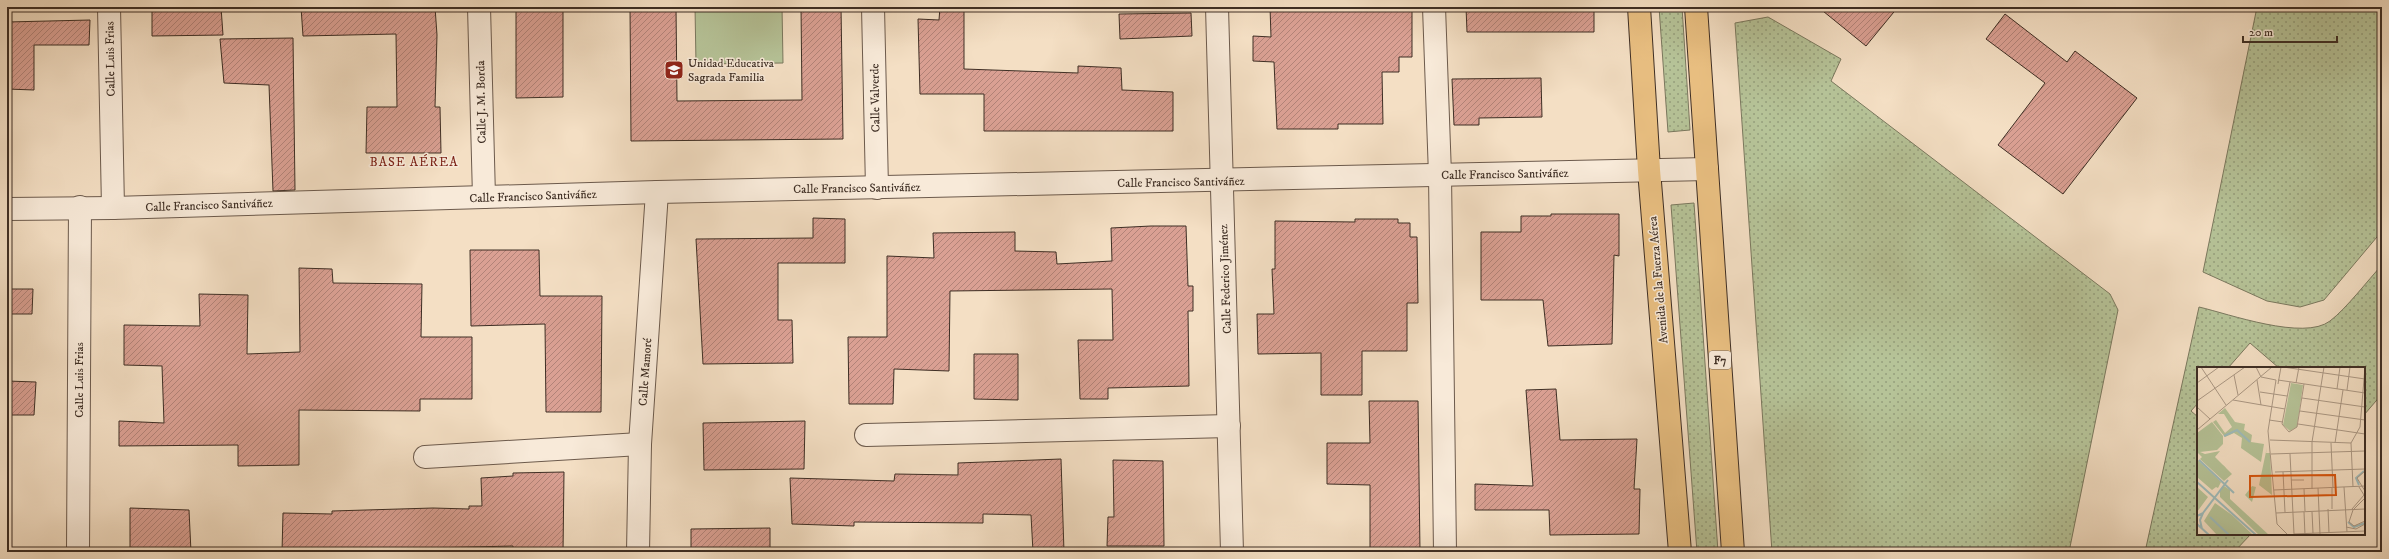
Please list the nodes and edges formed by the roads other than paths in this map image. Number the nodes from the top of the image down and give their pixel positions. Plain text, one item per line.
1 (109, 7) edge
2 (479, 7) edge
3 (873, 7) edge
4 (1217, 7) edge
5 (1434, 7) edge
6 (1639, 7) edge
7 (1696, 7) edge
8 (1707, 168) junction
9 (1649, 170) junction
10 (1440, 175) junction
11 (1222, 181) junction
12 (877, 188) junction
13 (657, 192) junction
14 (484, 197) junction
15 (80, 207) junction
16 (113, 208) junction
17 (7, 209) edge
18 (1229, 426) junction
19 (866, 435) dead end
20 (640, 444) junction
21 (426, 457) dead end
22 (78, 552) edge
23 (638, 552) edge
24 (1232, 552) edge
25 (1445, 552) edge
26 (1680, 552) edge
27 (1733, 552) edge

1 - 16 street, Calle Luis Frias
2 - 14 street, Calle J. M. Borda
3 - 12 street, Calle Valverde
4 - 11 street, Calle Federico Jiménez
5 - 10 street
6 - 9 highway, Avenida de la Fuerza Aérea
7 - 8 highway, F7
8 - 9 street, Calle Francisco Santiváñez
8 - 27 highway, F7
9 - 10 street, Calle Francisco Santiváñez
9 - 26 highway, Avenida de la Fuerza Aérea
10 - 11 street, Calle Francisco Santiváñez
10 - 25 street
11 - 12 street, Calle Francisco Santiváñez
11 - 18 street, Calle Federico Jiménez
12 - 13 street, Calle Francisco Santiváñez
13 - 14 street, Calle Francisco Santiváñez
13 - 20 street, Calle Mamoré
14 - 16 street, Calle Francisco Santiváñez
15 - 16 street, Calle Francisco Santiváñez
15 - 17 street, Calle Francisco Santiváñez
15 - 22 street, Calle Luis Frias
18 - 19 street
18 - 24 street, Calle Federico Jiménez
20 - 21 street
20 - 23 street, Calle Mamoré

